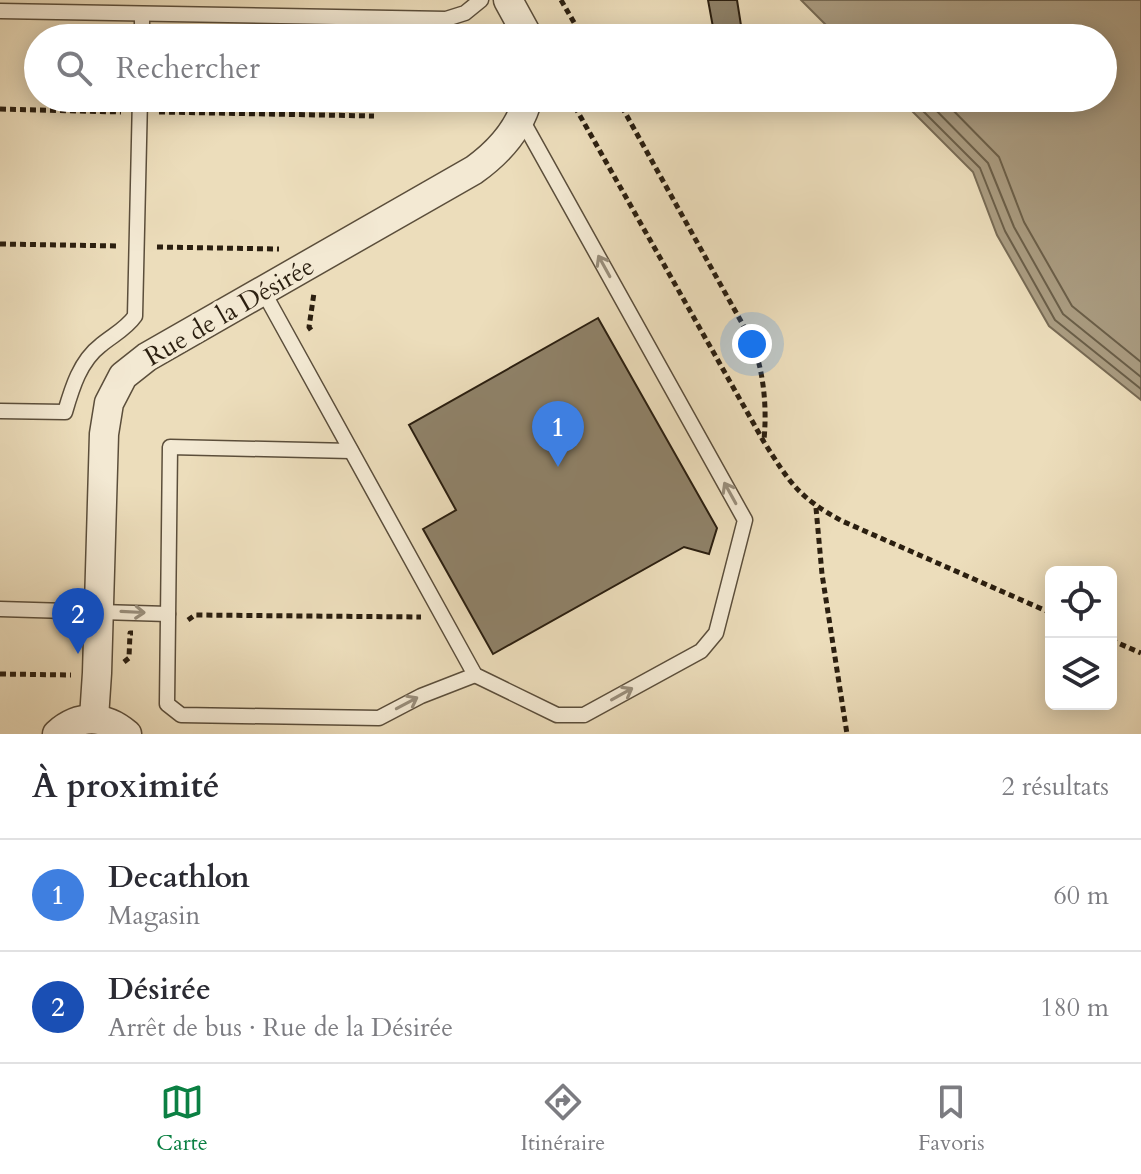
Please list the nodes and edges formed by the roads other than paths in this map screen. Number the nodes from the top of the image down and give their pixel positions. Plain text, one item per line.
1 (481, 0) edge
2 (508, 0) edge
3 (0, 11) edge
4 (142, 14) junction
5 (142, 24) edge
6 (521, 24) edge
7 (140, 112) edge
8 (522, 112) edge
9 (526, 112) edge
10 (263, 291) junction
11 (0, 411) edge
12 (351, 451) junction
13 (0, 609) edge
14 (99, 611) junction
15 (168, 614) junction
16 (475, 675) junction
17 (94, 718) junction
18 (57, 734) edge
19 (127, 734) edge

1 - 4 lane
2 - 6 street
3 - 4 lane
4 - 5 lane
7 - 11 lane
8 - 10 street, Rue de la Désirée
16 -> 9 lane
10 - 12 lane
10 - 14 street, Rue de la Désirée
12 - 15 lane
12 - 16 lane
13 - 14 lane
14 -> 15 lane
14 - 17 street, Rue de la Désirée
15 -> 16 lane
17 - 18 street
17 - 19 street

